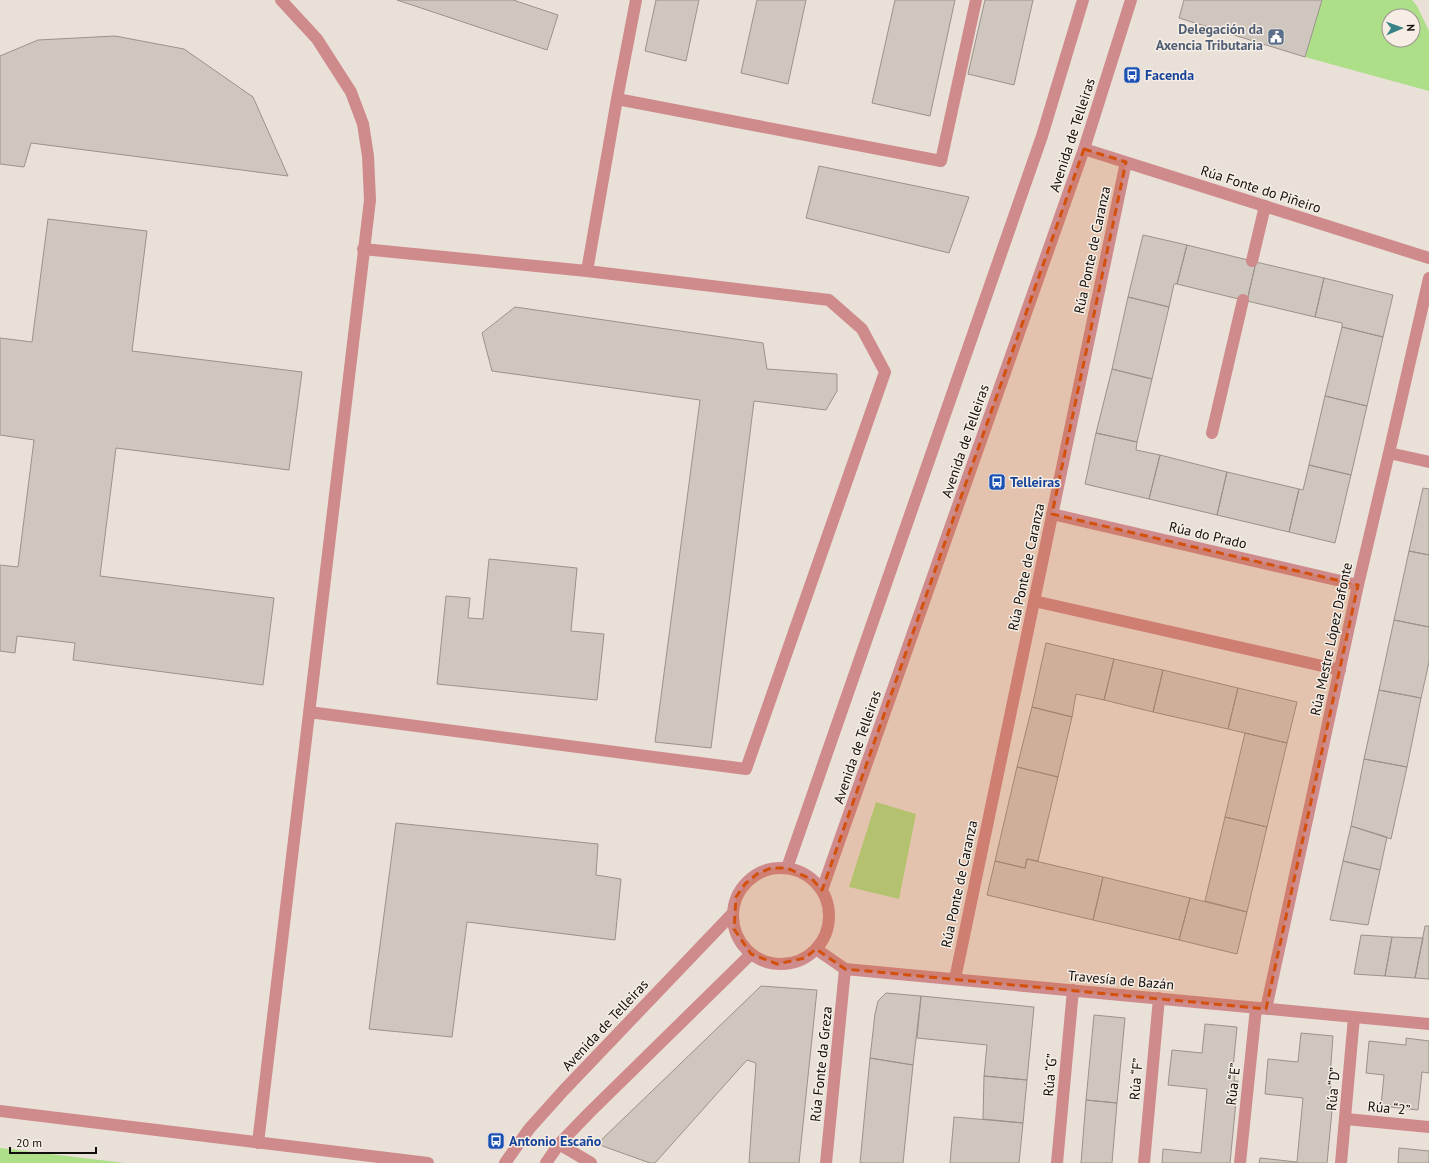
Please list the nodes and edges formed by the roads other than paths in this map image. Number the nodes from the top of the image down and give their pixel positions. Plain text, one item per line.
1 (281, 0) edge
2 (636, 0) edge
3 (976, 0) edge
4 (1082, 0) edge
5 (1131, 0) edge
6 (617, 99) junction
7 (1084, 149) junction
8 (1126, 162) junction
9 (1265, 206) junction
10 (363, 249) junction
11 (1429, 258) edge
12 (1252, 261) dead end
13 (586, 271) junction
14 (1429, 278) edge
15 (1243, 300) dead end
16 (1212, 433) dead end
17 (1389, 453) junction
18 (1429, 462) edge
19 (1052, 514) junction
20 (1358, 584) junction
21 (1034, 601) junction
22 (1340, 670) junction
23 (309, 712) junction
24 (787, 868) junction
25 (822, 890) junction
26 (733, 913) junction
27 (816, 949) junction
28 (751, 954) junction
29 (845, 968) junction
30 (955, 979) junction
31 (1073, 990) junction
32 (1159, 998) junction
33 (1261, 1008) junction
34 (1354, 1017) junction
35 (1429, 1024) edge
36 (0, 1111) edge
37 (1346, 1119) junction
38 (1429, 1127) edge
39 (258, 1143) junction
40 (559, 1144) junction
41 (337, 1158) edge
42 (428, 1163) edge
43 (505, 1163) edge
44 (546, 1163) edge
45 (591, 1163) edge
46 (826, 1163) edge
47 (1057, 1163) edge
48 (1144, 1163) edge
49 (1240, 1163) edge
50 (1341, 1163) edge

1 - 10 street
2 - 6 street
3 - 6 street
4 - 24 street, Avenida de Telleiras
5 - 7 street, Avenida de Telleiras
6 - 13 street
7 - 8 street, Rúa Fonte do Piñeiro
7 - 25 street, Avenida de Telleiras
8 - 9 street, Rúa Fonte do Piñeiro
8 - 19 street, Rúa Ponte de Caranza
9 - 11 street, Rúa Fonte do Piñeiro
9 - 12 street
10 - 13 street
10 - 23 street
13 - 23 street
14 - 17 street, Rúa Mestre López Dafonte
15 - 16 street
17 - 18 street
17 - 20 street, Rúa Mestre López Dafonte
19 - 20 street, Rúa do Prado
19 - 21 street, Rúa Ponte de Caranza
20 - 22 street, Rúa Mestre López Dafonte
21 - 22 street
21 - 30 street, Rúa Ponte de Caranza
22 - 33 street, Rúa Mestre López Dafonte
23 - 39 street
24 - 25 street
24 - 26 street
25 - 27 street
26 - 28 street
26 - 43 street, Avenida de Telleiras
27 - 28 street
27 - 29 street, Travesía de Bazán
28 - 40 street
29 - 30 street, Travesía de Bazán
29 - 46 street, Rúa Fonte da Greza
30 - 31 street, Travesía de Bazán
31 - 32 street, Travesía de Bazán
31 - 47 street, Rúa “G”
32 - 33 street, Travesía de Bazán
32 - 48 street, Rúa “F”
33 - 34 street, Travesía de Bazán
33 - 49 street, Rúa “E”
34 - 35 street, Travesía de Bazán
34 - 37 street, Rúa “D”
36 - 39 street
37 - 38 street, Rúa “2”
37 - 50 street, Rúa “D”
39 - 41 street
40 - 44 street
40 - 45 street
41 - 42 street

